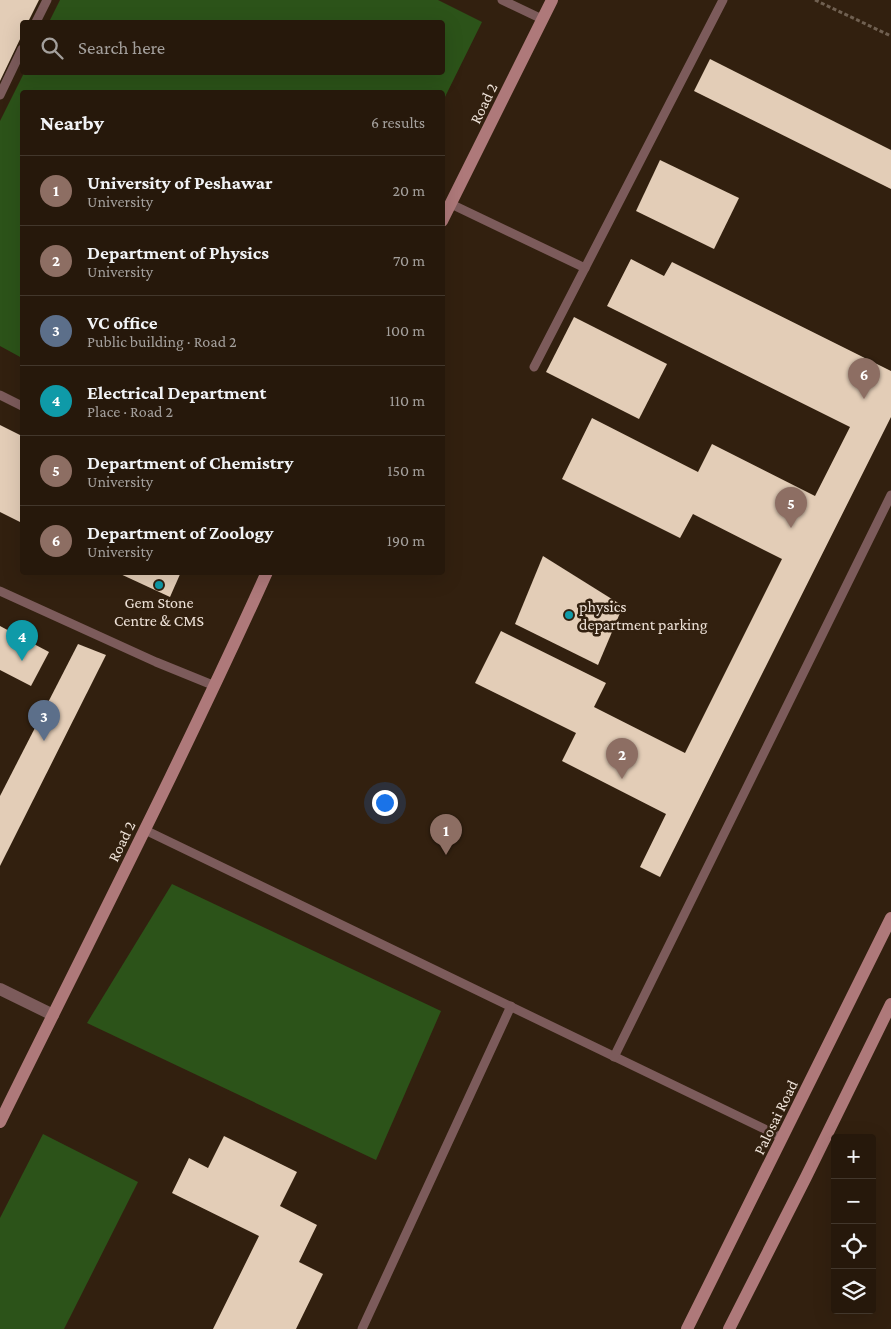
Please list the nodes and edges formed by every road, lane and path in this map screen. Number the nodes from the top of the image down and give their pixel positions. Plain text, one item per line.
1 (47, 0) edge
2 (502, 0) edge
3 (552, 0) edge
4 (722, 0) edge
5 (815, 0) edge
6 (542, 19) junction
7 (37, 20) edge
8 (891, 36) edge
9 (20, 53) edge
10 (0, 94) edge
11 (451, 204) junction
12 (445, 215) edge
13 (585, 268) junction
14 (534, 367) dead end
15 (0, 395) edge
16 (20, 405) edge
17 (891, 495) edge
18 (267, 575) edge
19 (0, 591) edge
20 (215, 686) junction
21 (145, 830) junction
22 (891, 918) edge
23 (0, 989) edge
24 (891, 1004) edge
25 (511, 1006) junction
26 (53, 1015) junction
27 (614, 1057) junction
28 (0, 1122) edge
29 (783, 1138) junction
30 (362, 1329) edge
31 (686, 1329) edge
32 (728, 1329) edge

1 - 7 lane
2 - 6 lane
3 - 6 street, Road 2
4 - 13 lane
5 - 8 path
6 - 11 street, Road 2
9 - 10 lane
11 - 12 street, Road 2
11 - 13 lane
13 - 14 lane
15 - 16 lane
17 - 27 lane
18 - 20 street, Road 2
19 - 20 lane
20 - 21 street, Road 2
21 - 25 lane
21 - 26 street, Road 2
22 - 29 street, Palosai Road
23 - 26 street
24 - 32 street
25 - 27 lane
25 - 30 lane
26 - 28 street, Road 2
27 - 29 lane
29 - 31 street, Palosai Road

